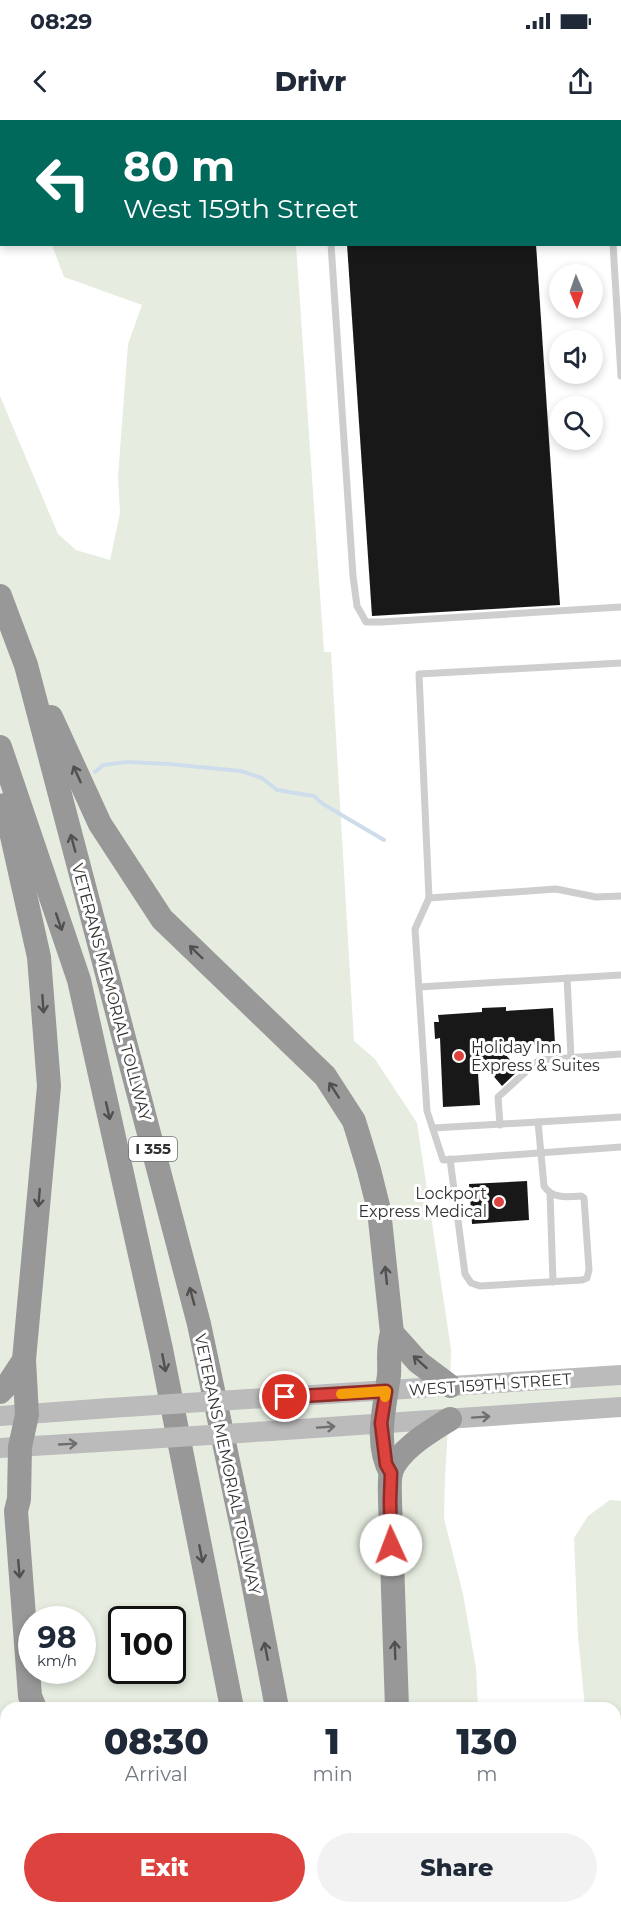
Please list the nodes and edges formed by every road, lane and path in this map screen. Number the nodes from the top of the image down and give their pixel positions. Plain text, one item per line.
1 (331, 246) edge
2 (613, 246) edge
3 (621, 376) edge
4 (0, 596) edge
5 (621, 607) edge
6 (16, 638) junction
7 (621, 663) edge
8 (0, 747) edge
9 (0, 782) edge
10 (621, 896) edge
11 (429, 898) junction
12 (621, 975) edge
13 (567, 978) junction
14 (419, 987) junction
15 (621, 1054) edge
16 (571, 1057) junction
17 (621, 1117) edge
18 (538, 1122) junction
19 (500, 1125) junction
20 (433, 1128) junction
21 (621, 1147) edge
22 (540, 1153) junction
23 (450, 1160) junction
24 (550, 1193) junction
25 (553, 1282) junction
26 (392, 1333) junction
27 (24, 1360) junction
28 (621, 1375) edge
29 (450, 1386) junction
30 (386, 1391) junction
31 (0, 1392) edge
32 (621, 1407) edge
33 (27, 1415) junction
34 (0, 1416) edge
35 (450, 1419) junction
36 (381, 1423) junction
37 (10, 1447) edge
38 (391, 1473) junction
39 (8, 1502) edge
40 (32, 1702) edge
41 (231, 1702) edge
42 (276, 1702) edge
43 (397, 1702) edge

1 - 5 lane
2 - 3 lane
4 - 6 highway, VETERANS MEMORIAL TOLLWAY / I 355
26 -> 6 highway
42 -> 6 highway, VETERANS MEMORIAL TOLLWAY / I 355
7 - 11 lane
8 -> 41 highway, VETERANS MEMORIAL TOLLWAY / I 355
9 -> 27 highway
10 - 11 lane
11 - 14 lane
12 - 13 lane
13 - 14 lane
13 - 16 lane
14 - 20 lane
15 - 16 lane
16 - 19 lane
17 - 18 lane
18 - 19 lane
18 - 22 lane
19 - 20 lane
20 - 23 lane
21 - 22 lane
22 - 23 lane
22 - 24 lane
23 - 25 lane
24 - 25 lane
24 - 25 lane
29 -> 26 highway
26 - 30 highway
27 - 31 highway
27 - 33 highway
28 - 29 main road, WEST 159TH STREET
29 - 30 main road, WEST 159TH STREET
30 - 33 main road, WEST 159TH STREET, bridge
30 - 36 highway
35 -> 32 main road, WEST 159TH STREET
33 - 34 main road, WEST 159TH STREET
33 - 37 highway
35 - 36 main road, WEST 159TH STREET
35 - 38 highway
37 -> 36 main road, WEST 159TH STREET, bridge
36 - 38 highway
37 - 39 highway
43 -> 38 highway
39 -> 40 highway

